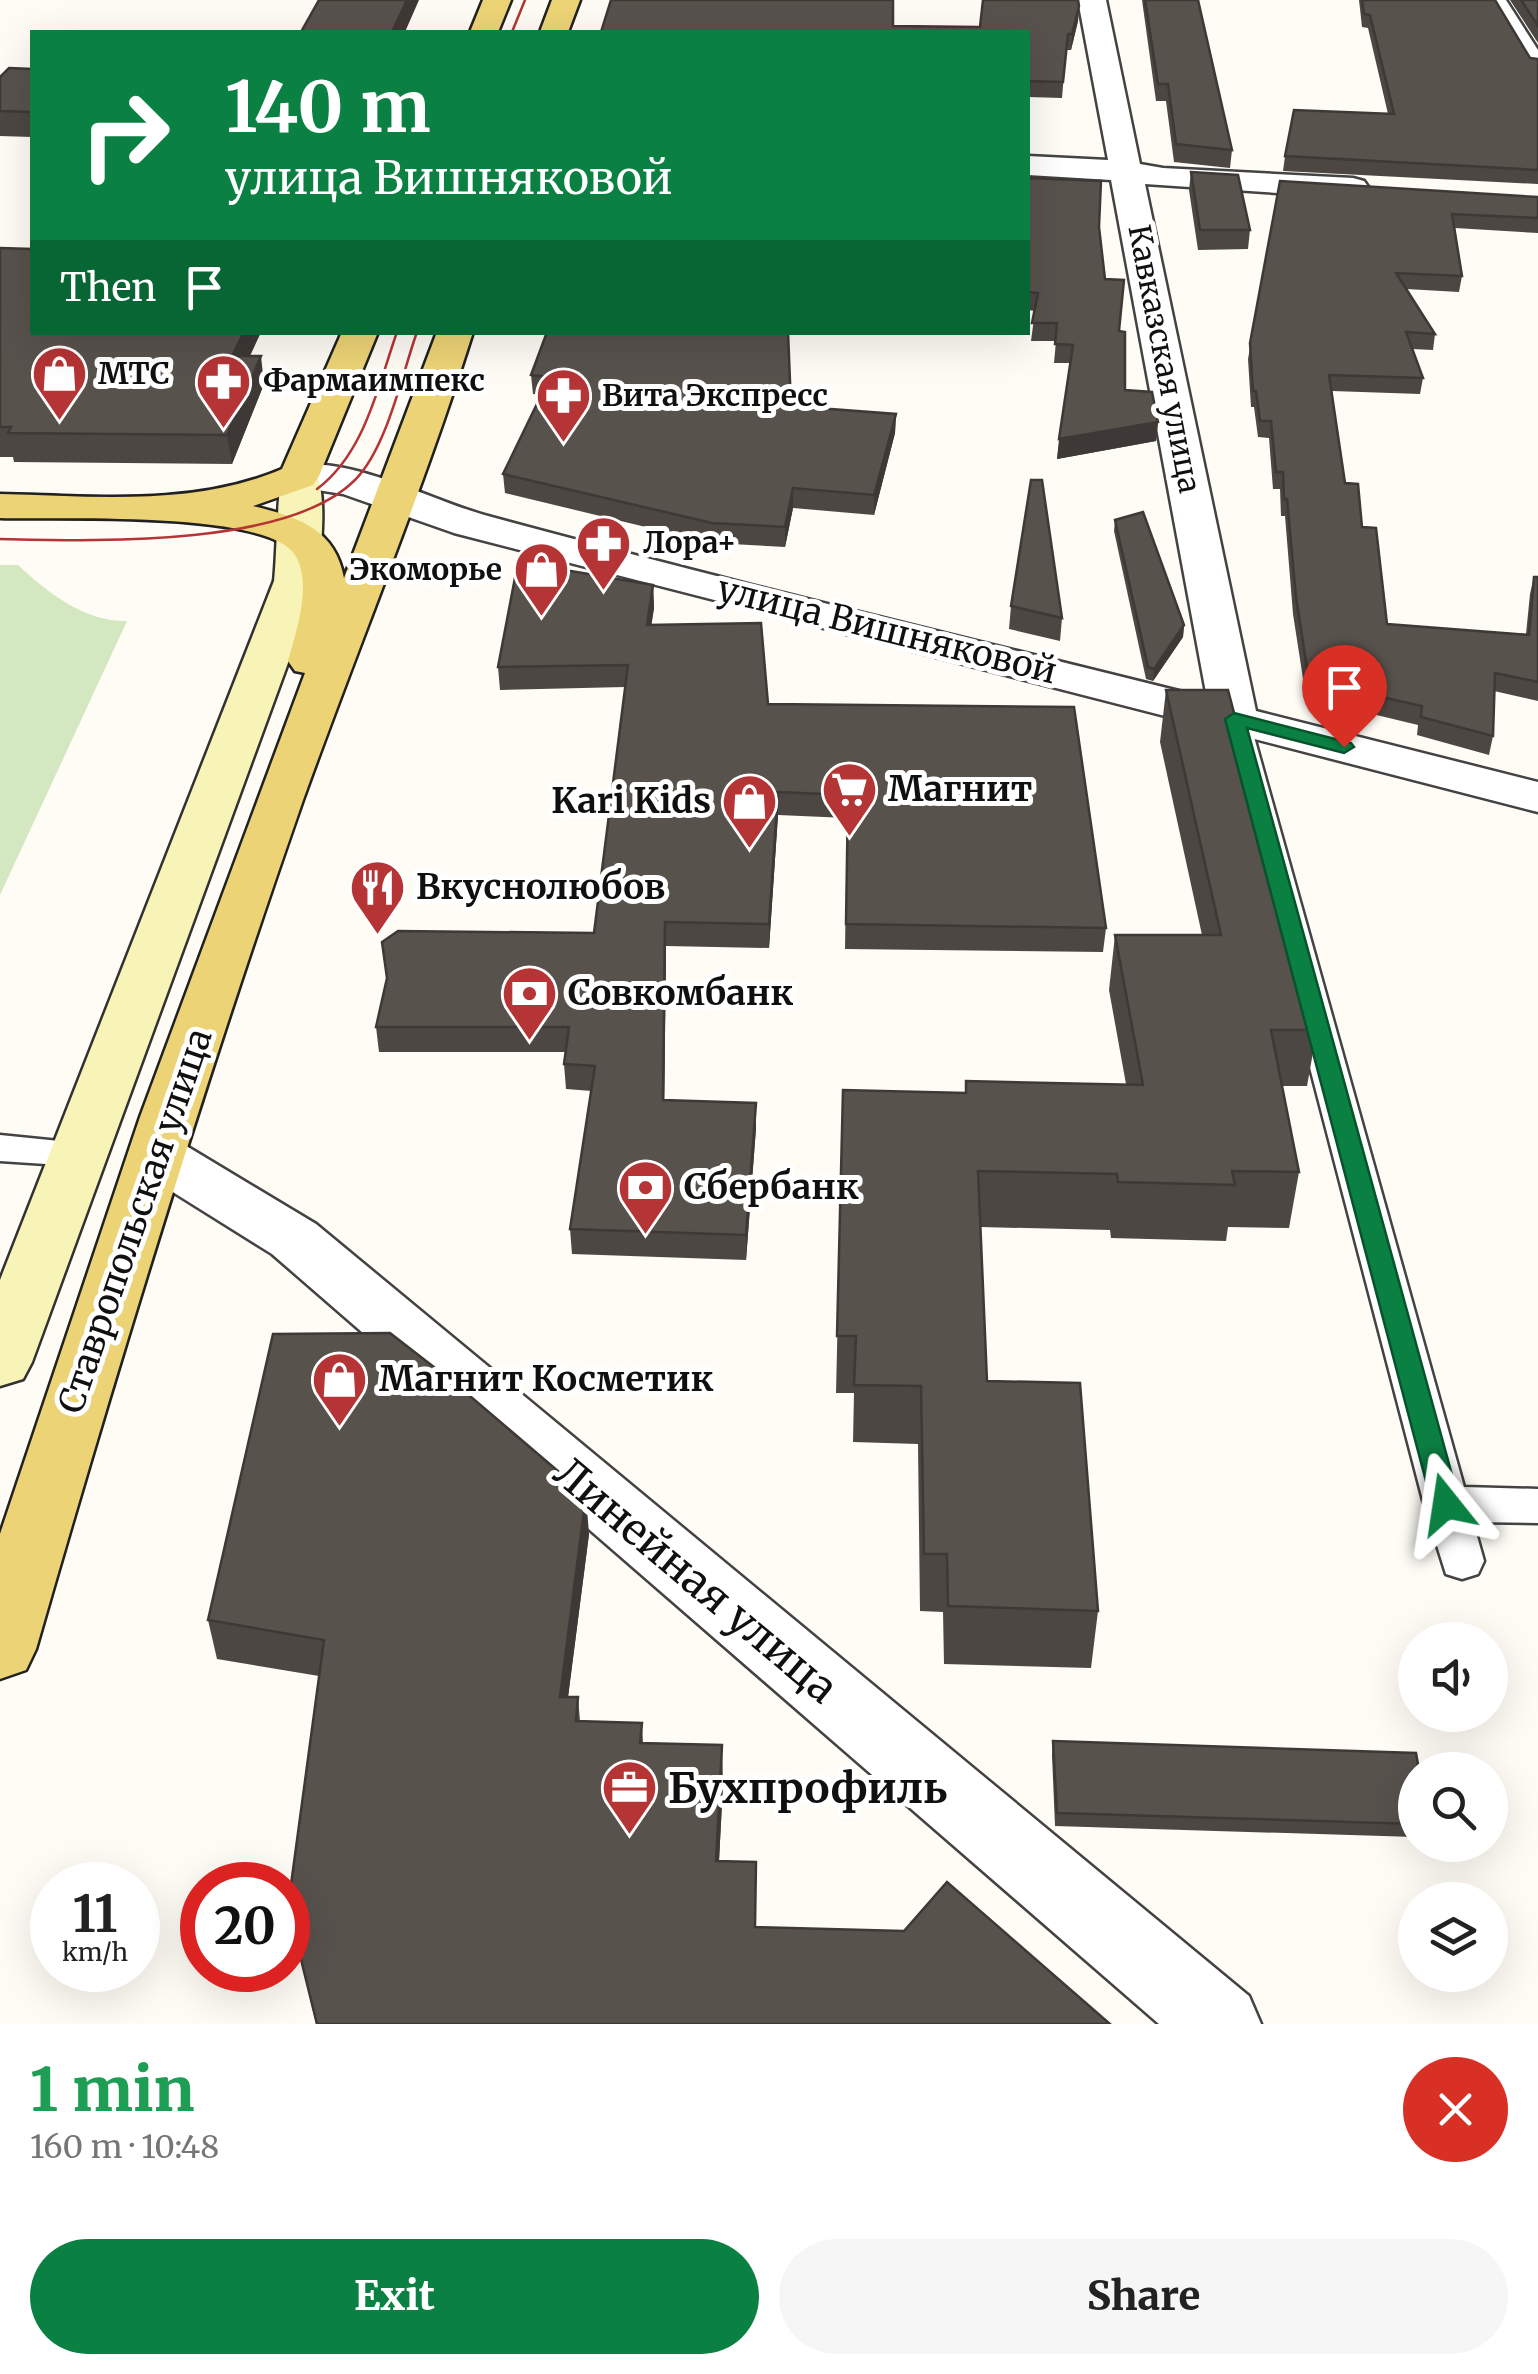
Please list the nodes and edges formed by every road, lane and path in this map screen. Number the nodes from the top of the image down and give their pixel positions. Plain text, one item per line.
1 (497, 0) edge
2 (566, 0) edge
3 (1092, 0) edge
4 (1496, 0) edge
5 (485, 30) edge
6 (555, 30) edge
7 (1538, 65) edge
8 (1030, 166) edge
9 (1129, 172) junction
10 (1389, 190) edge
11 (359, 335) edge
12 (454, 335) edge
13 (300, 476) junction
14 (398, 498) junction
15 (0, 503) edge
16 (95, 508) junction
17 (301, 534) junction
18 (1234, 719) junction
19 (281, 796) junction
20 (1538, 797) edge
21 (0, 1148) edge
22 (76, 1153) junction
23 (158, 1155) junction
24 (0, 1362) edge
25 (1446, 1504) junction
26 (1538, 1506) edge
27 (1462, 1561) dead end
28 (0, 1649) edge
29 (1220, 2024) edge

1 - 5 main road
2 - 6 main road
3 - 9 street, Кавказская улица
4 - 7 lane
8 - 9 street
9 - 10 street
9 - 18 street, Кавказская улица
11 - 13 main road, Ставропольская улица
12 - 14 main road, Ставропольская улица
13 - 14 street, улица Вишняковой
13 - 16 main road
13 - 17 main road, Ставропольская улица
14 - 18 street, улица Вишняковой
14 - 19 main road, Ставропольская улица
15 - 16 main road
16 - 17 main road
17 - 19 main road, Ставропольская улица
17 - 22 main road, Ставропольская улица
18 - 20 street, улица Вишняковой
18 - 25 lane
19 - 23 main road, Ставропольская улица
21 - 22 lane
22 - 24 main road, Ставропольская улица
23 - 28 main road, Ставропольская улица
23 - 29 street, Линейная улица
25 - 26 lane
25 - 27 lane

